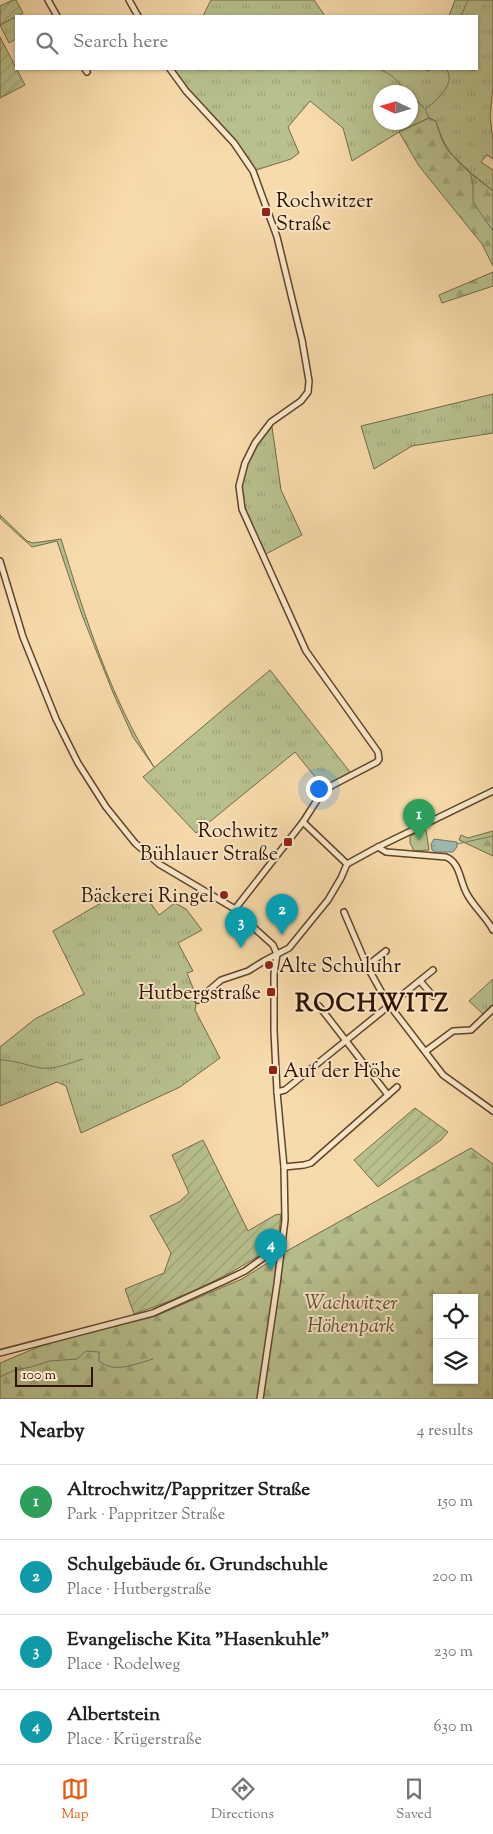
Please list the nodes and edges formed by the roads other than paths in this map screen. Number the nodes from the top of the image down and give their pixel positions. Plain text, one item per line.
1 (48, 0) edge
2 (129, 0) edge
3 (56, 15) edge
4 (137, 15) edge
5 (171, 70) edge
6 (0, 561) edge
7 (493, 791) edge
8 (303, 822) junction
9 (378, 846) junction
10 (347, 864) junction
11 (235, 909) junction
12 (344, 912) dead end
13 (493, 929) edge
14 (386, 951) dead end
15 (277, 954) junction
16 (368, 966) junction
17 (433, 970) dead end
18 (420, 982) junction
19 (433, 996) dead end
20 (198, 1000) dead end
21 (319, 1006) dead end
22 (389, 1006) junction
23 (493, 1008) edge
24 (345, 1041) junction
25 (426, 1051) junction
26 (397, 1087) dead end
27 (277, 1092) junction
28 (388, 1095) junction
29 (493, 1112) edge
30 (284, 1167) junction
31 (281, 1251) junction
32 (0, 1353) edge
33 (260, 1399) edge

1 - 3 street
2 - 4 street
5 - 8 street
6 - 11 street
7 - 9 street
8 - 10 street
8 - 11 street
9 - 10 street
9 - 13 street
10 - 15 street
11 - 15 street
12 - 16 street
14 - 16 street
15 - 20 street
15 - 27 street
16 - 22 street
17 - 18 street
18 - 19 street
18 - 22 street
21 - 24 street
22 - 24 street
22 - 25 street
23 - 25 street
24 - 27 street
24 - 28 street
25 - 29 street
26 - 28 street
27 - 30 street
28 - 30 street
30 - 31 street
31 - 32 street
31 - 33 street

